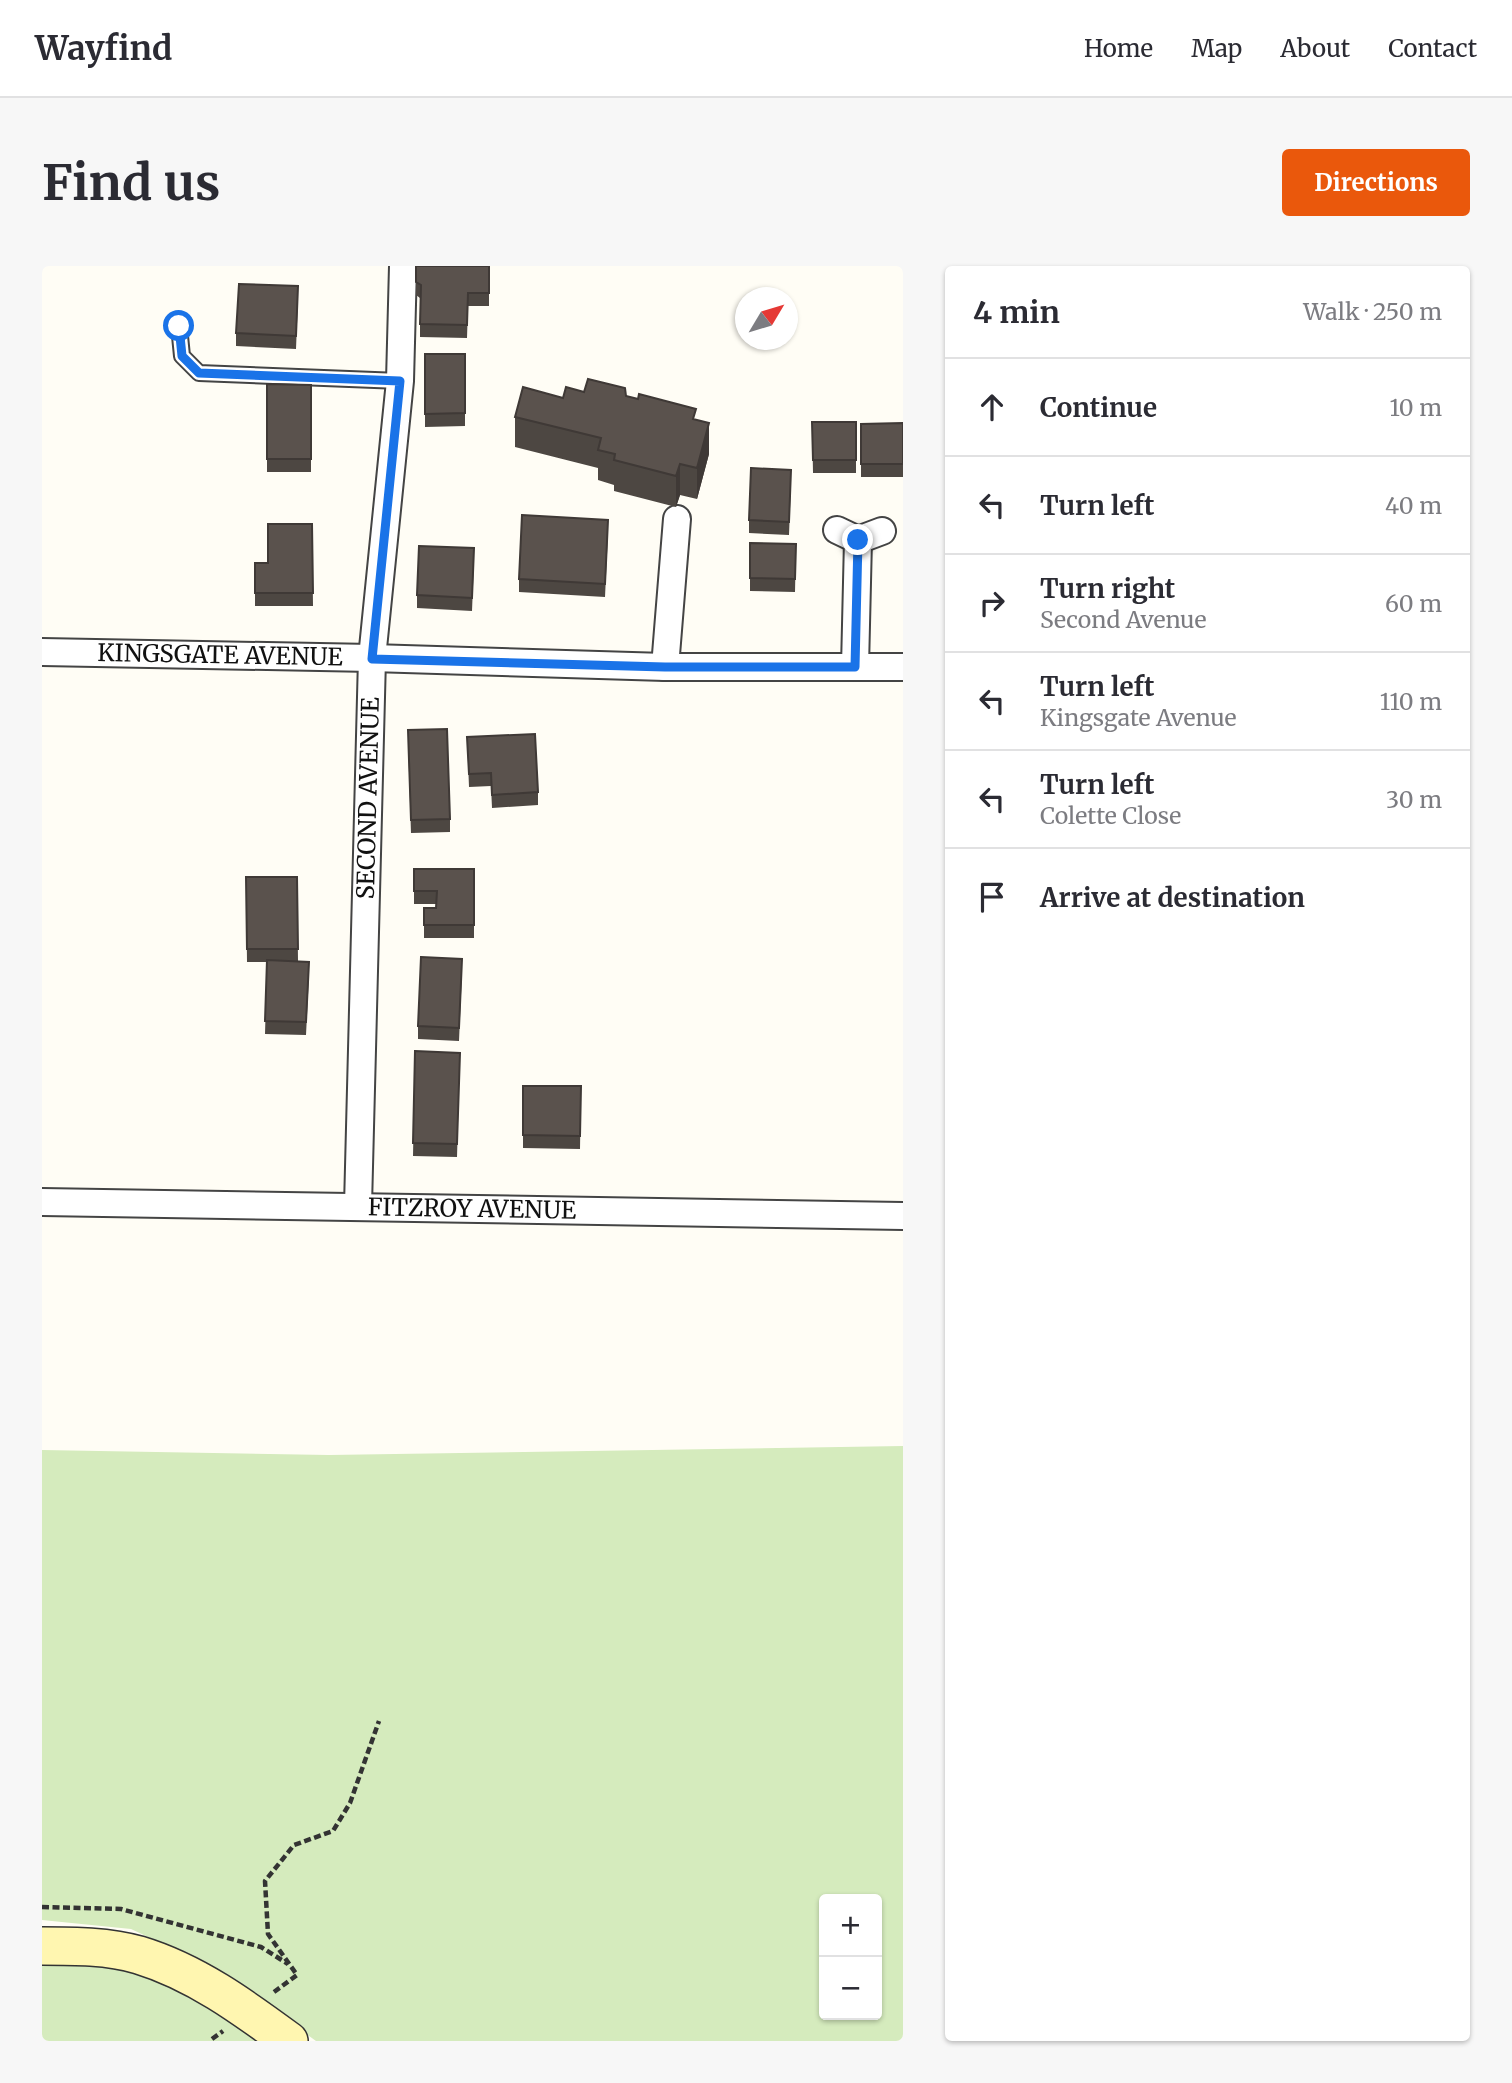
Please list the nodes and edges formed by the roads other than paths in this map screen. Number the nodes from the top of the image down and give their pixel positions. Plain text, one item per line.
1 (403, 266) edge
2 (179, 326) dead end
3 (400, 381) junction
4 (677, 519) dead end
5 (859, 534) dead end
6 (42, 652) edge
7 (372, 659) junction
8 (665, 667) junction
9 (855, 667) junction
10 (903, 667) edge
11 (42, 1202) edge
12 (358, 1206) junction
13 (903, 1216) edge
14 (42, 1946) edge
15 (289, 2041) edge

1 - 3 street, SECOND AVENUE
2 - 3 lane
3 - 7 street, SECOND AVENUE
4 - 8 street
5 - 9 street
6 - 7 street, KINGSGATE AVENUE
7 - 8 street, KINGSGATE AVENUE
7 - 12 street, SECOND AVENUE
8 - 9 street, KINGSGATE AVENUE
9 - 10 street, KINGSGATE AVENUE
11 - 12 street, FITZROY AVENUE
12 - 13 street, FITZROY AVENUE
14 - 15 main road

